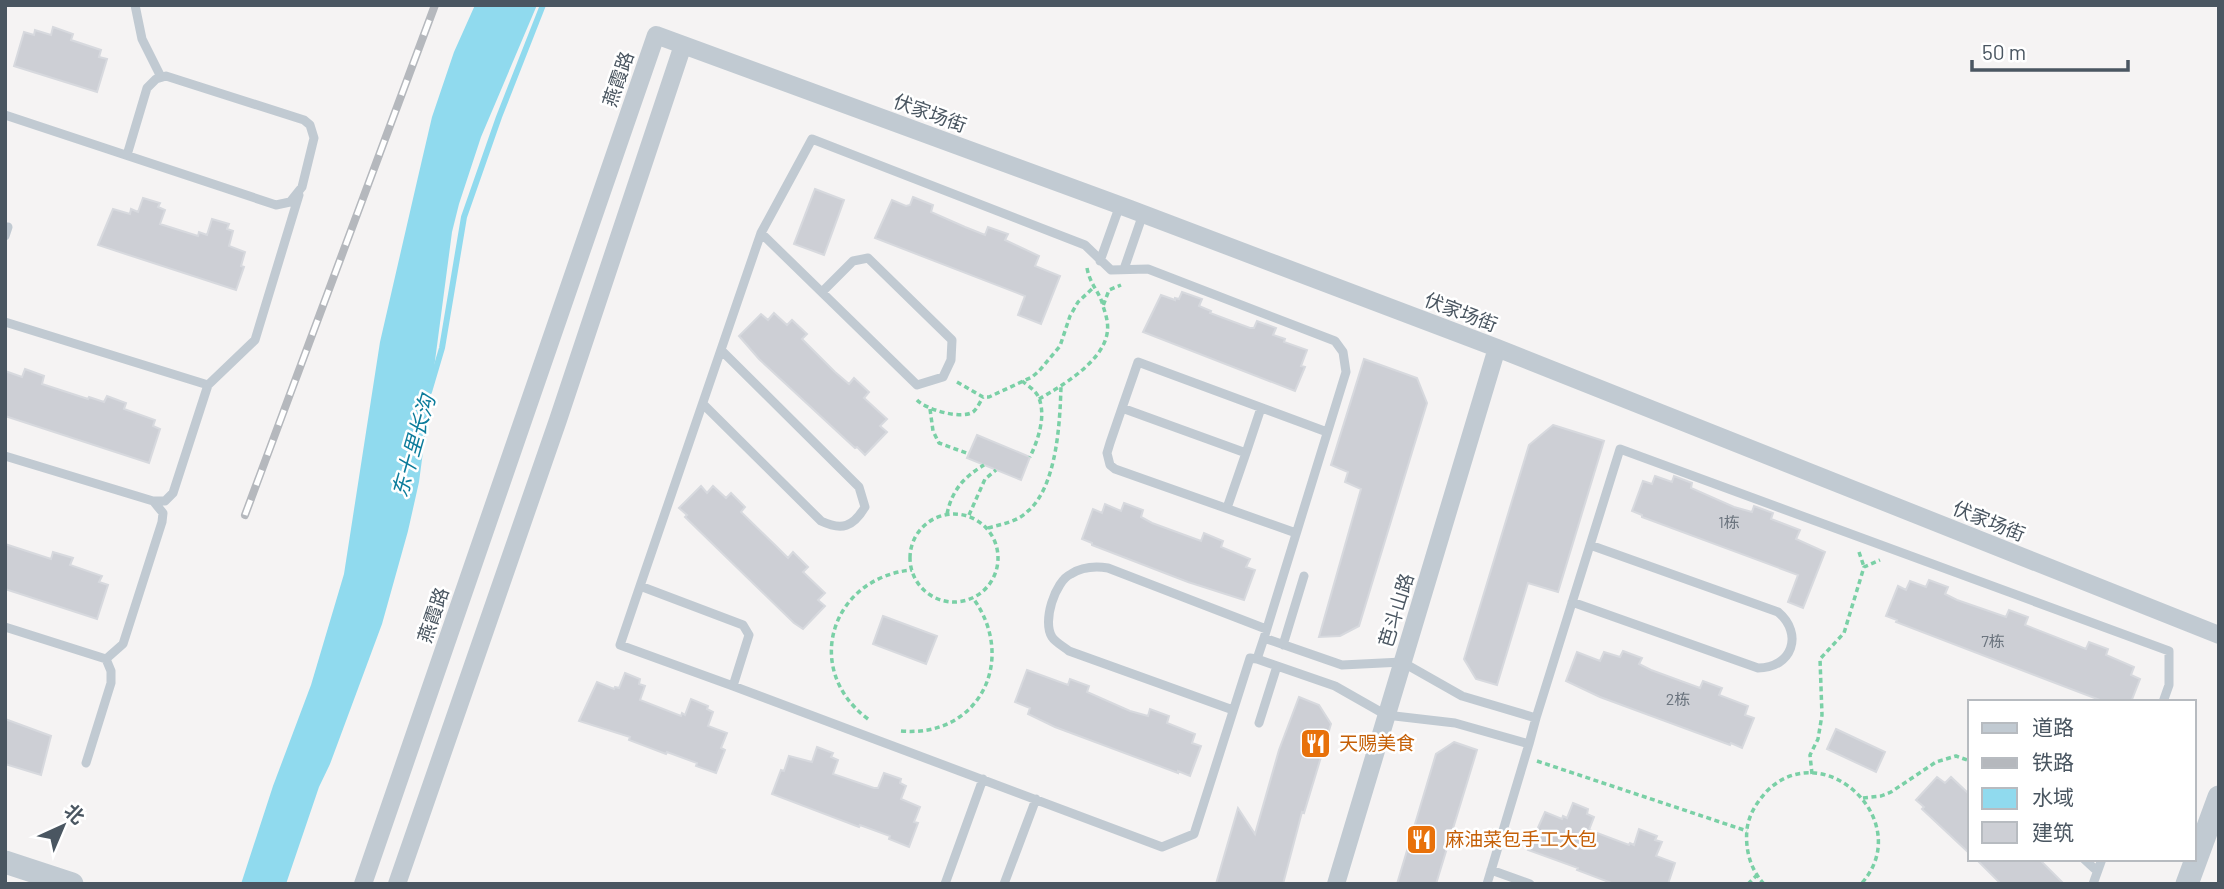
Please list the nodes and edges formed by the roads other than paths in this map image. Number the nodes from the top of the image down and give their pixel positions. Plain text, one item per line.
1 (135, 5) edge
2 (683, 45) junction
3 (161, 77) junction
4 (5, 115) edge
5 (127, 155) junction
6 (299, 193) junction
7 (1120, 205) junction
8 (1143, 214) junction
9 (5, 227) edge
10 (761, 233) junction
11 (5, 236) edge
12 (1100, 261) junction
13 (1124, 269) junction
14 (822, 292) junction
15 (5, 322) edge
16 (1497, 348) junction
17 (721, 350) junction
18 (208, 385) junction
19 (703, 404) junction
20 (1122, 408) junction
21 (1261, 408) junction
22 (1327, 432) junction
23 (1246, 453) junction
24 (5, 456) edge
25 (153, 501) junction
26 (1227, 508) junction
27 (1296, 533) junction
28 (1590, 545) junction
29 (1304, 576) dead end
30 (640, 586) junction
31 (1572, 602) junction
32 (5, 627) edge
33 (1265, 634) junction
34 (2219, 635) edge
35 (1283, 645) junction
36 (106, 659) junction
37 (1257, 659) junction
38 (1402, 662) junction
39 (1277, 666) junction
40 (733, 686) junction
41 (2164, 700) edge
42 (1233, 710) junction
43 (1386, 715) junction
44 (1536, 718) junction
45 (1259, 723) dead end
46 (1529, 744) junction
47 (86, 762) dead end
48 (983, 779) junction
49 (2219, 797) edge
50 (1036, 799) junction
51 (2196, 860) edge
52 (2086, 861) edge
53 (2101, 861) edge
54 (2195, 861) edge
55 (5, 862) edge
56 (1491, 870) junction
57 (2097, 871) junction
58 (72, 884) edge
59 (363, 884) edge
60 (397, 884) edge
61 (945, 884) edge
62 (1004, 884) edge
63 (1336, 884) edge
64 (1487, 884) edge
65 (1530, 884) edge
66 (2093, 884) edge
67 (2187, 884) edge

1 - 3 lane
2 - 7 street, 伏家场街
2 - 59 street, 燕霞路
2 - 60 street
3 - 5 lane
3 - 6 lane
4 - 5 lane
5 - 6 lane
6 - 18 lane
7 - 8 street, 伏家场街
7 - 12 lane
8 - 13 lane
8 - 16 street, 伏家场街
9 - 11 lane
10 - 12 lane
10 - 14 lane
10 - 17 lane
12 - 13 lane
13 - 22 lane
14 - 14 lane
15 - 18 lane
16 - 34 street, 伏家场街
16 - 38 street, 芭斗山路
17 - 19 lane
17 - 19 lane
18 - 25 lane
19 - 30 lane
20 - 21 lane
20 - 23 lane
20 - 26 lane
21 - 22 lane
21 - 23 lane
22 - 27 lane
23 - 26 lane
24 - 25 lane
25 - 36 lane
26 - 27 lane
27 - 33 lane
28 - 31 lane
28 - 31 lane
28 - 41 lane
29 - 35 lane
30 - 40 lane
30 - 40 lane
31 - 44 lane
32 - 36 lane
33 - 35 lane
33 - 37 lane
33 - 42 lane
35 - 38 lane
36 - 47 lane
37 - 39 lane
37 - 42 lane
38 - 43 street, 芭斗山路
38 - 44 lane
39 - 43 lane
39 - 45 lane
40 - 48 lane
42 - 50 lane
43 - 46 lane
43 - 63 street, 芭斗山路
44 - 46 lane
46 - 56 lane
48 - 50 lane
48 - 61 lane
49 - 51 street
50 - 62 lane
52 - 57 lane
53 - 57 lane
54 - 67 street
55 - 58 street
56 - 64 lane
56 - 65 lane
57 - 66 lane

